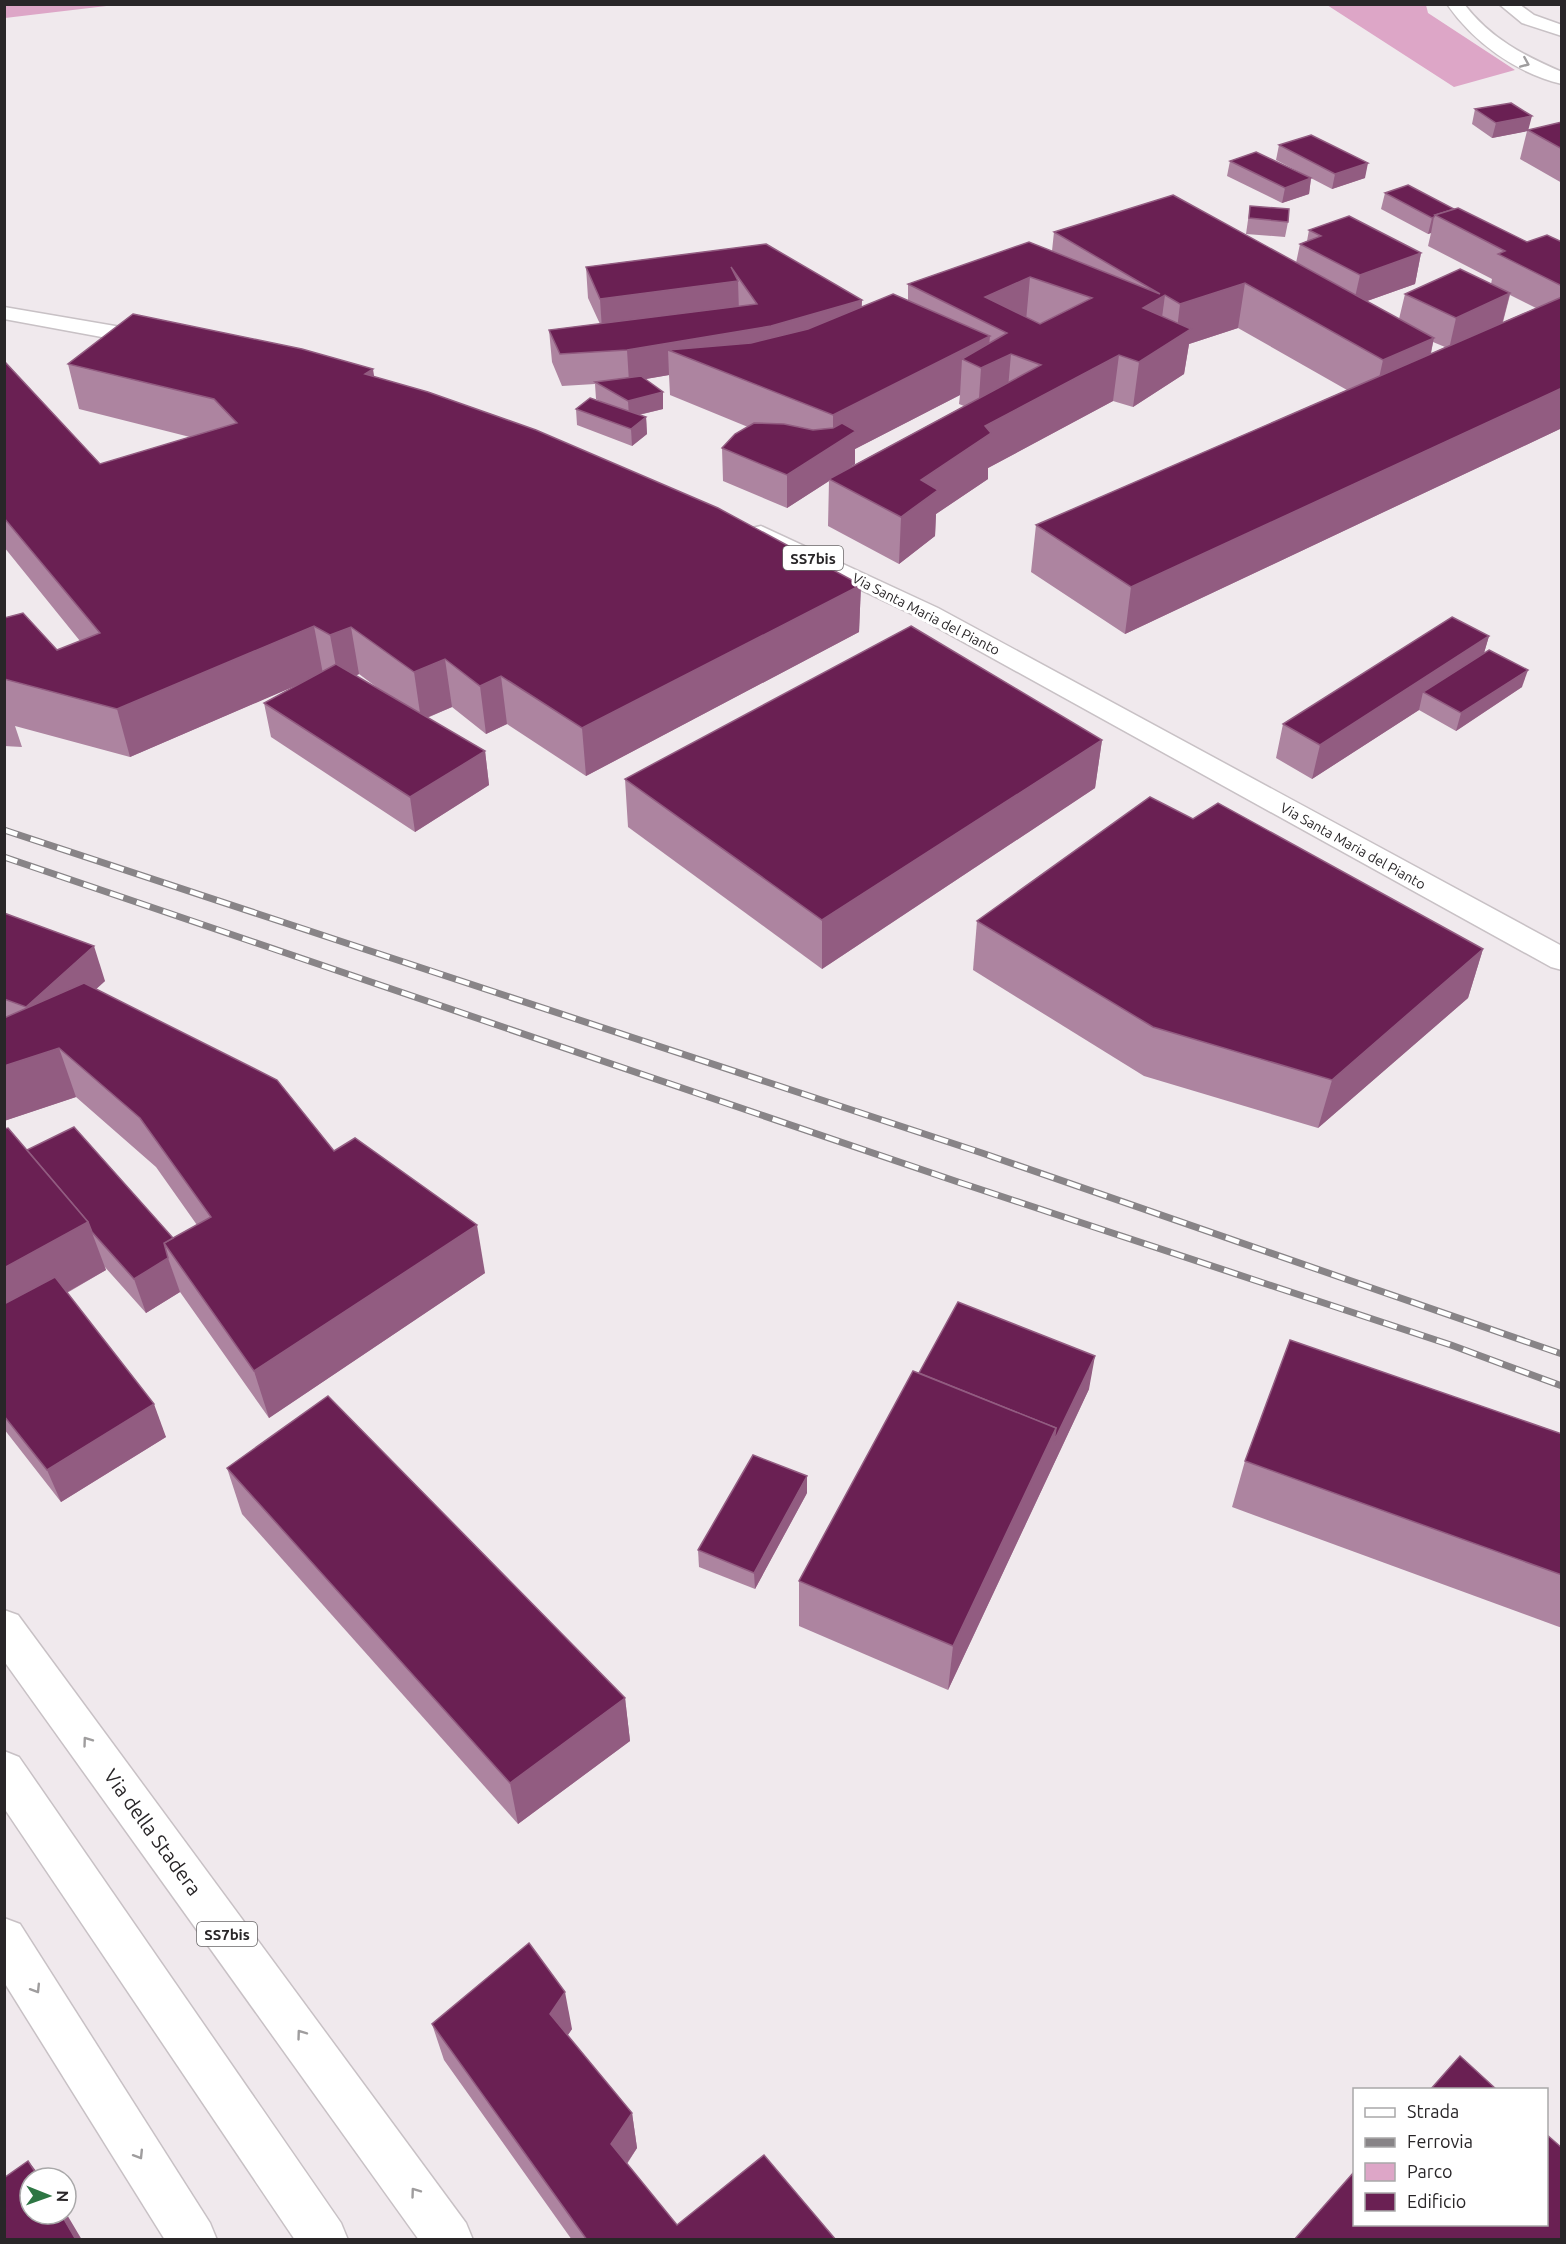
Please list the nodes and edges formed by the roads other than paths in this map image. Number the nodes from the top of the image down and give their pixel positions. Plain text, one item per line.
1 (1455, 4) edge
2 (1507, 4) edge
3 (1528, 19) junction
4 (1485, 21) junction
5 (1562, 31) edge
6 (1562, 79) edge
7 (4, 314) edge
8 (181, 344) edge
9 (737, 522) edge
10 (1562, 960) edge
11 (4, 1628) edge
12 (4, 1771) edge
13 (4, 1940) edge
14 (193, 2240) edge
15 (324, 2240) edge
16 (449, 2240) edge

1 - 4 main road
2 - 3 main road
3 - 4 main road
3 - 5 main road
4 -> 6 main road
7 - 8 main road
9 - 10 main road, Via Santa Maria del Pianto / SS7bis
16 -> 11 main road, Via della Stadera / SS7bis
12 - 15 main road
13 -> 14 main road

